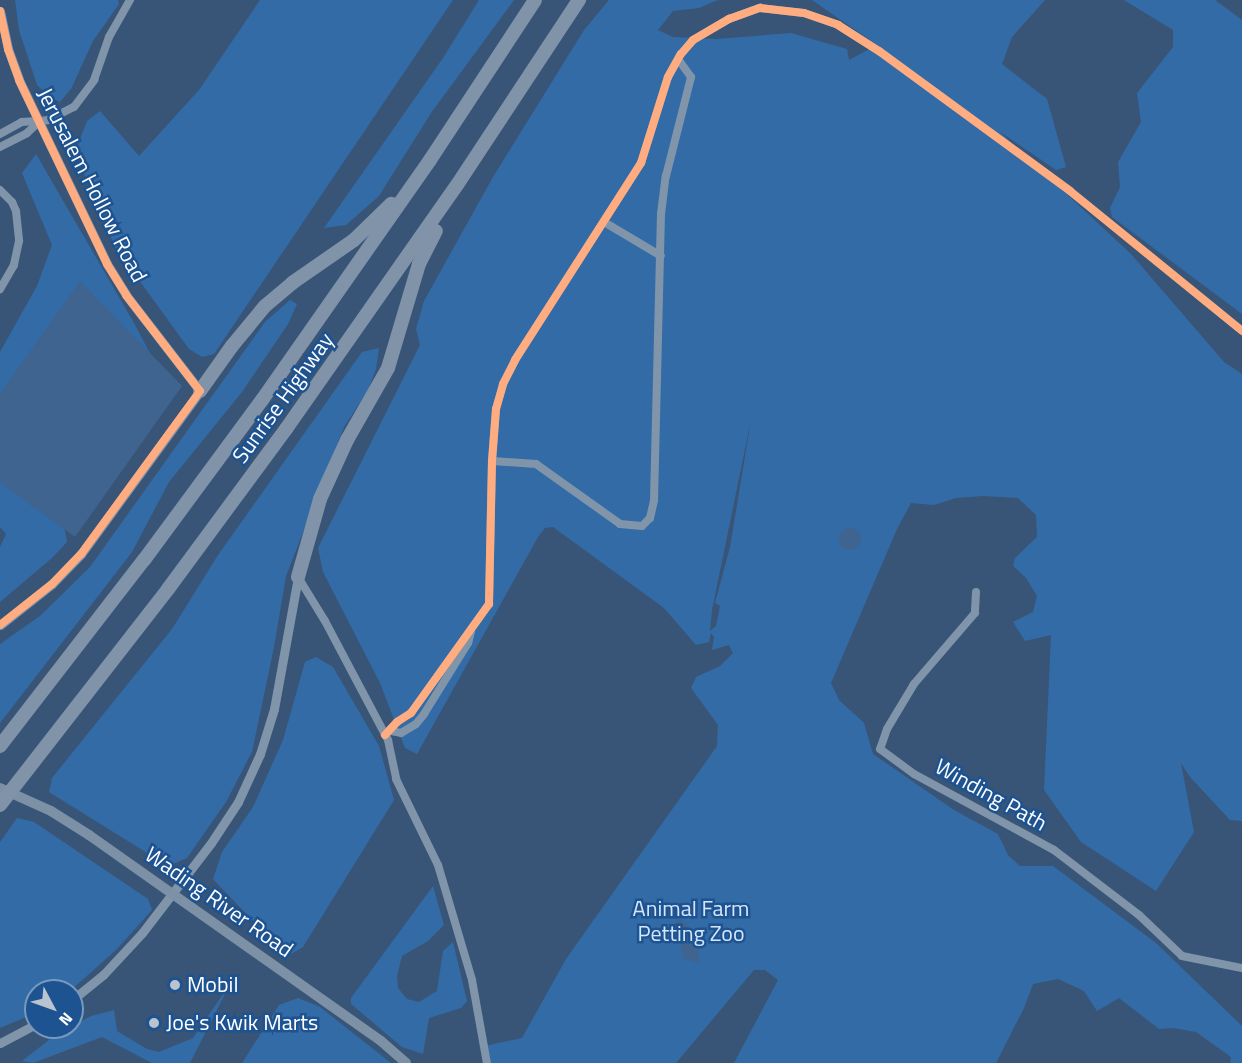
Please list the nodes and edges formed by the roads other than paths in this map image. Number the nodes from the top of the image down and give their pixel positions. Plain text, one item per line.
1 (130, 0) edge
2 (535, 0) edge
3 (579, 0) edge
4 (0, 11) edge
5 (678, 59) junction
6 (39, 122) junction
7 (4, 132) edge
8 (13, 140) junction
9 (484, 145) junction
10 (0, 147) edge
11 (430, 160) junction
12 (0, 190) edge
13 (604, 222) junction
14 (662, 256) junction
15 (0, 289) edge
16 (1242, 330) edge
17 (200, 391) junction
18 (492, 461) junction
19 (298, 577) junction
20 (976, 592) dead end
21 (0, 625) edge
22 (471, 631) junction
23 (431, 682) junction
24 (440, 688) junction
25 (388, 733) junction
26 (0, 746) edge
27 (0, 788) edge
28 (0, 805) edge
29 (173, 893) junction
30 (1242, 968) edge
31 (84, 989) edge
32 (24, 1030) edge
33 (0, 1043) edge
34 (406, 1063) edge
35 (487, 1063) edge

1 - 6 street
2 - 11 highway, Sunrise Highway
3 - 9 highway, Sunrise Highway
4 - 6 street, Jerusalem Hollow Road
5 - 13 street
5 - 14 street
5 - 16 street
6 - 7 street
6 - 8 street
6 - 17 street, Jerusalem Hollow Road
7 - 8 street
8 - 10 street
9 - 19 highway
9 - 28 highway, Sunrise Highway
11 - 17 highway
11 - 26 highway, Sunrise Highway
12 - 15 street
13 - 14 street
13 - 18 street
14 - 18 street
17 - 21 street
18 - 22 street
19 - 25 street
19 - 29 street
20 - 30 street, Winding Path
22 - 23 street
22 - 24 street
23 - 24 street
23 - 25 street
24 - 25 street
25 - 35 street
27 - 29 main road, Wading River Road
29 - 31 street
29 - 34 main road, Wading River Road
32 - 33 street

